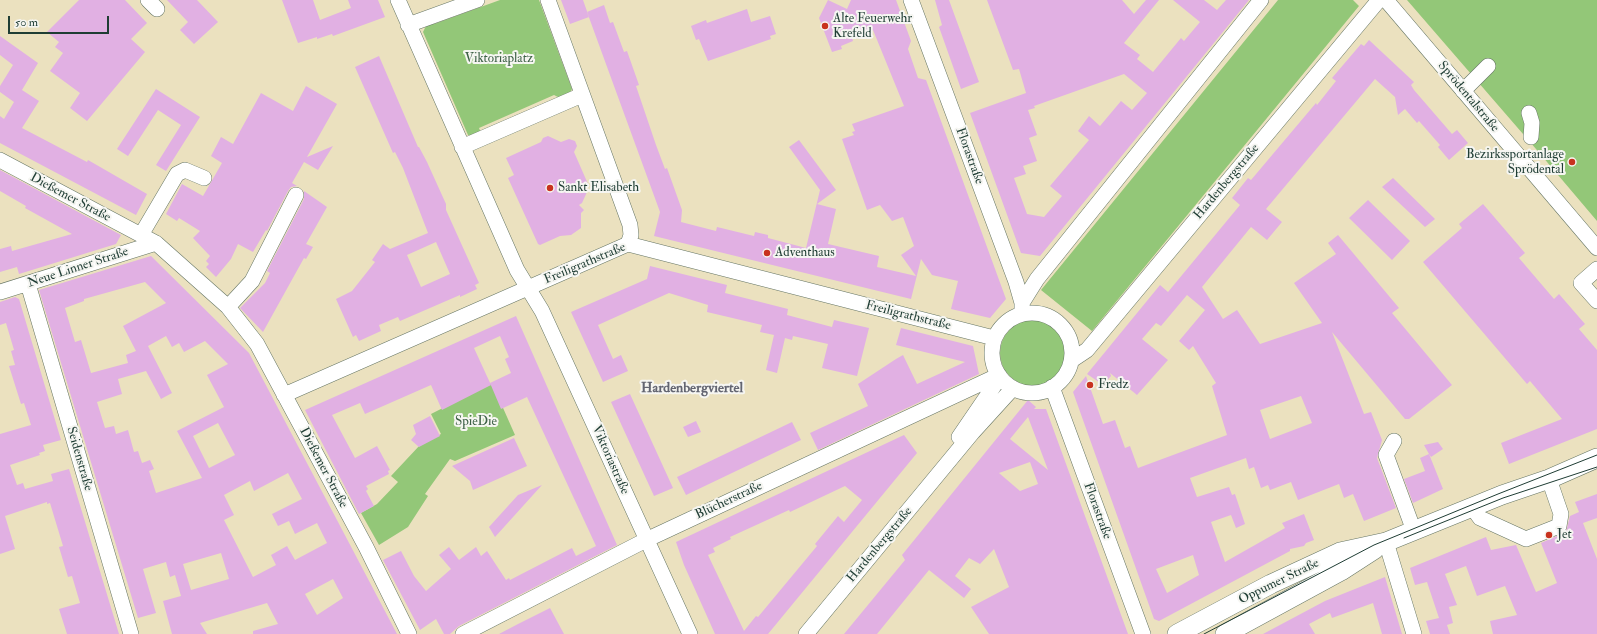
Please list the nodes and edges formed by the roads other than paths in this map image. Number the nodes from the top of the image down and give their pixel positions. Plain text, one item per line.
1 (398, 0) edge
2 (477, 0) edge
3 (548, 0) edge
4 (911, 0) edge
5 (1261, 0) edge
6 (1379, 0) edge
7 (1386, 0) edge
8 (408, 25) junction
9 (1488, 66) dead end
10 (1463, 90) junction
11 (582, 95) junction
12 (1529, 113) dead end
13 (462, 147) junction
14 (0, 160) edge
15 (1524, 162) junction
16 (204, 178) dead end
17 (296, 194) dead end
18 (141, 235) junction
19 (156, 243) junction
20 (628, 244) junction
21 (1597, 248) edge
22 (1597, 269) edge
23 (28, 284) junction
24 (528, 288) junction
25 (0, 292) edge
26 (1597, 301) edge
27 (228, 307) junction
28 (1022, 308) junction
29 (994, 338) junction
30 (1072, 360) junction
31 (1000, 376) junction
32 (1052, 387) junction
33 (1013, 388) junction
34 (284, 395) junction
35 (1394, 441) dead end
36 (954, 456) junction
37 (1597, 458) edge
38 (1597, 468) edge
39 (1549, 479) junction
40 (1472, 507) junction
41 (1414, 531) junction
42 (646, 540) junction
43 (1386, 542) junction
44 (131, 634) edge
45 (409, 634) edge
46 (463, 634) edge
47 (690, 634) edge
48 (806, 634) edge
49 (1143, 634) edge
50 (1177, 634) edge
51 (1225, 634) edge
52 (1414, 634) edge

1 - 8 street
2 - 8 street
3 - 11 street
4 - 28 street, Florastraße
5 - 28 street
6 - 30 street, Hardenbergstraße
7 - 10 street, Sprödentalstraße
8 - 13 street
9 - 10 street
10 - 15 street, Sprödentalstraße
11 - 13 street
11 - 20 street
12 - 15 street
13 - 24 street
14 - 18 street, Dießemer Straße
15 - 21 street, Sprödentalstraße
16 - 18 street
17 - 27 street
18 - 19 street, Dießemer Straße
19 - 23 street, Neue Linner Straße
19 - 27 street, Dießemer Straße
20 - 24 street, Freiligrathstraße
20 - 29 street, Freiligrathstraße
22 - 26 street
23 - 25 street, Neue Linner Straße
23 - 44 street, Seidenstraße
24 - 34 street, Freiligrathstraße
24 - 42 street, Viktoriastraße
27 - 34 street, Dießemer Straße
28 - 29 street
28 - 30 street
29 - 31 street
30 - 32 street, Hardenbergstraße
31 - 33 street
31 - 36 street, Hardenbergstraße
31 - 42 street, Blücherstraße
32 - 33 street
32 - 49 street, Florastraße
33 - 36 street, Hardenbergstraße
34 - 45 street, Dießemer Straße
35 - 41 street
36 - 48 street, Hardenbergstraße
37 - 39 main road, Oppumer Straße
38 - 39 main road, Oppumer Straße
39 - 40 main road, Oppumer Straße
39 - 40 street
40 - 41 main road, Oppumer Straße
41 - 43 main road, Oppumer Straße
42 - 46 street, Blücherstraße
42 - 47 street, Viktoriastraße
43 - 50 main road, Oppumer Straße
43 - 51 main road, Oppumer Straße
43 - 52 street

